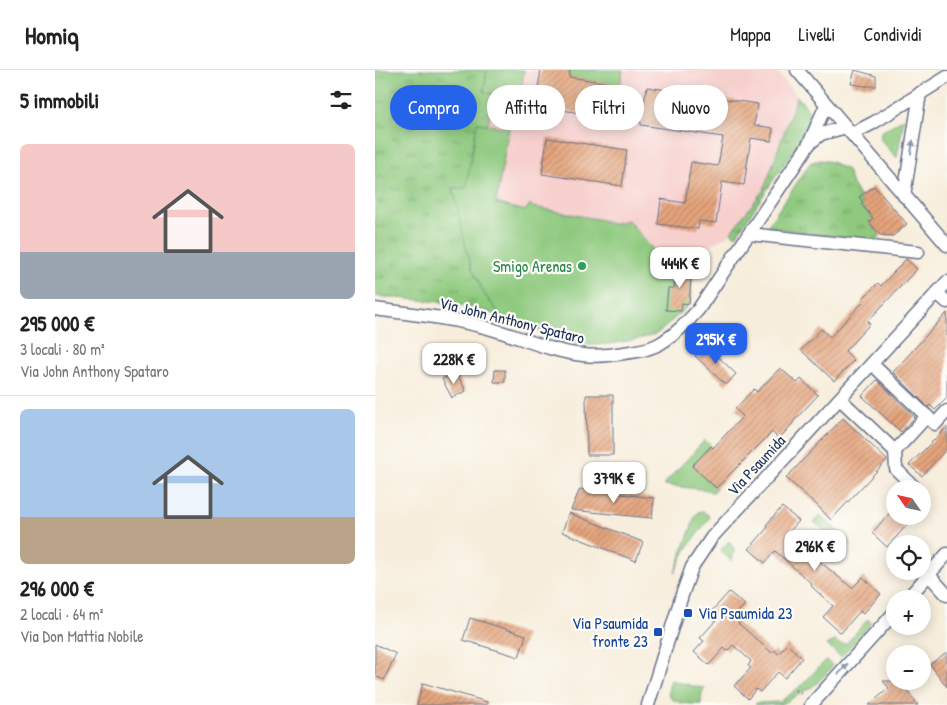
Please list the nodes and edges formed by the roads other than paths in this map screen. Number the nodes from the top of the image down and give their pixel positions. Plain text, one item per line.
1 (797, 70) edge
2 (947, 77) edge
3 (920, 93) junction
4 (827, 105) junction
5 (849, 131) junction
6 (809, 144) junction
7 (905, 196) junction
8 (749, 234) junction
9 (947, 245) edge
10 (918, 252) dead end
11 (947, 282) edge
12 (937, 293) junction
13 (947, 302) edge
14 (375, 309) edge
15 (872, 364) junction
16 (840, 399) junction
17 (947, 411) edge
18 (927, 416) junction
19 (895, 451) junction
20 (907, 480) edge
21 (947, 554) edge
22 (931, 572) edge
23 (931, 576) edge
24 (924, 580) edge
25 (915, 590) edge
26 (947, 595) edge
27 (886, 622) edge
28 (648, 705) edge
29 (811, 705) edge

1 - 4 street
2 - 3 street
3 - 5 street
7 -> 3 street
4 - 5 street
4 - 6 street
5 - 6 street
5 - 7 street
6 - 8 street, Via John Anthony Spataro
7 - 9 street
8 - 10 street
8 - 14 street, Via John Anthony Spataro
11 - 12 street, Via Psaumida
12 - 13 street
12 - 15 street, Via Psaumida
15 - 16 street, Via Psaumida
15 - 18 street
16 - 19 street
16 - 28 street, Via Psaumida
17 - 18 street
18 - 19 street
19 - 20 street
21 - 22 street
23 - 26 street
24 - 25 street
29 -> 27 street

